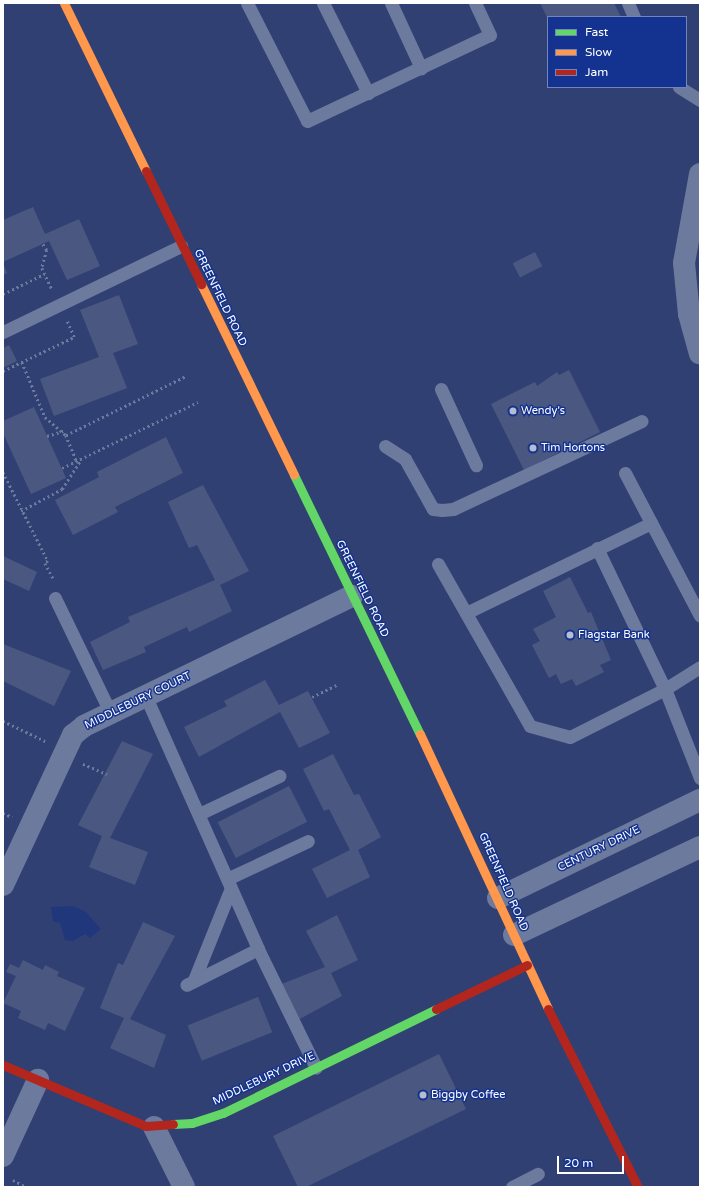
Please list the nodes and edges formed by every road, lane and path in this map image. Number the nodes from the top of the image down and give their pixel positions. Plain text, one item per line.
1 (64, 3) edge
2 (247, 3) edge
3 (323, 3) edge
4 (391, 3) edge
5 (475, 3) edge
6 (628, 3) edge
7 (634, 16) edge
8 (421, 68) junction
9 (681, 88) edge
10 (368, 93) junction
11 (700, 100) edge
12 (700, 174) edge
13 (43, 244) dead end
14 (181, 246) junction
15 (44, 274) junction
16 (54, 293) dead end
17 (3, 294) edge
18 (65, 317) dead end
19 (3, 332) edge
20 (700, 354) edge
21 (22, 362) junction
22 (3, 371) edge
23 (186, 376) dead end
24 (441, 389) dead end
25 (198, 402) dead end
26 (642, 421) dead end
27 (64, 431) junction
28 (48, 436) dead end
29 (66, 436) junction
30 (385, 446) dead end
31 (78, 461) junction
32 (476, 465) dead end
33 (62, 468) dead end
34 (3, 472) edge
35 (625, 473) dead end
36 (21, 510) junction
37 (651, 523) junction
38 (597, 548) junction
39 (438, 564) dead end
40 (53, 578) dead end
41 (352, 596) junction
42 (55, 598) dead end
43 (466, 613) junction
44 (700, 616) edge
45 (700, 667) edge
46 (337, 685) dead end
47 (665, 689) junction
48 (146, 697) junction
49 (312, 697) dead end
50 (111, 714) junction
51 (3, 721) edge
52 (49, 743) dead end
53 (78, 760) dead end
54 (107, 774) dead end
55 (279, 776) dead end
56 (700, 778) edge
57 (700, 800) edge
58 (199, 814) junction
59 (308, 841) dead end
60 (700, 846) edge
61 (230, 883) junction
62 (3, 885) edge
63 (498, 898) junction
64 (514, 935) junction
65 (258, 949) junction
66 (527, 965) junction
67 (3, 1065) edge
68 (316, 1068) junction
69 (38, 1080) junction
70 (154, 1127) junction
71 (3, 1156) edge
72 (538, 1174) dead end
73 (13, 1180) dead end
74 (27, 1187) edge
75 (184, 1187) edge
76 (512, 1187) edge
77 (638, 1187) edge

1 - 14 main road, GREENFIELD ROAD
2 - 10 lane
3 - 10 lane
4 - 8 lane
5 - 8 lane
6 - 7 lane
8 - 10 lane
9 - 11 lane
12 - 20 street
13 - 15 path
14 - 19 lane
14 - 41 main road, GREENFIELD ROAD
15 - 16 path
15 - 17 path
18 - 21 path
21 - 22 path
21 - 27 path
23 - 29 path
24 - 32 lane
25 - 31 path
26 - 30 lane
27 - 28 path
27 - 29 path
29 - 31 path
31 - 33 path
31 - 36 path
34 - 36 path
35 - 37 lane
36 - 40 path
37 - 38 lane
37 - 44 lane
38 - 43 lane
38 - 47 lane
39 - 43 lane
41 - 48 street, MIDDLEBURY COURT
41 - 63 main road, GREENFIELD ROAD
42 - 50 lane
43 - 47 lane
45 - 47 lane
46 - 49 path
47 - 56 lane
48 - 50 street, MIDDLEBURY COURT
48 - 58 lane
50 - 62 street, MIDDLEBURY COURT
51 - 52 path
53 - 54 path
55 - 58 lane
57 - 63 street, CENTURY DRIVE
58 - 61 lane
59 - 61 lane
60 - 64 street
61 - 65 lane
61 - 65 lane
63 - 64 main road, GREENFIELD ROAD
64 - 66 main road, GREENFIELD ROAD
65 - 68 lane
66 - 68 main road, MIDDLEBURY DRIVE
66 - 77 main road, GREENFIELD ROAD
67 - 69 main road, MIDDLEBURY DRIVE
68 - 70 main road, MIDDLEBURY DRIVE
69 - 70 main road, MIDDLEBURY DRIVE
69 - 71 street
70 - 75 street
72 - 76 lane
73 - 74 path

